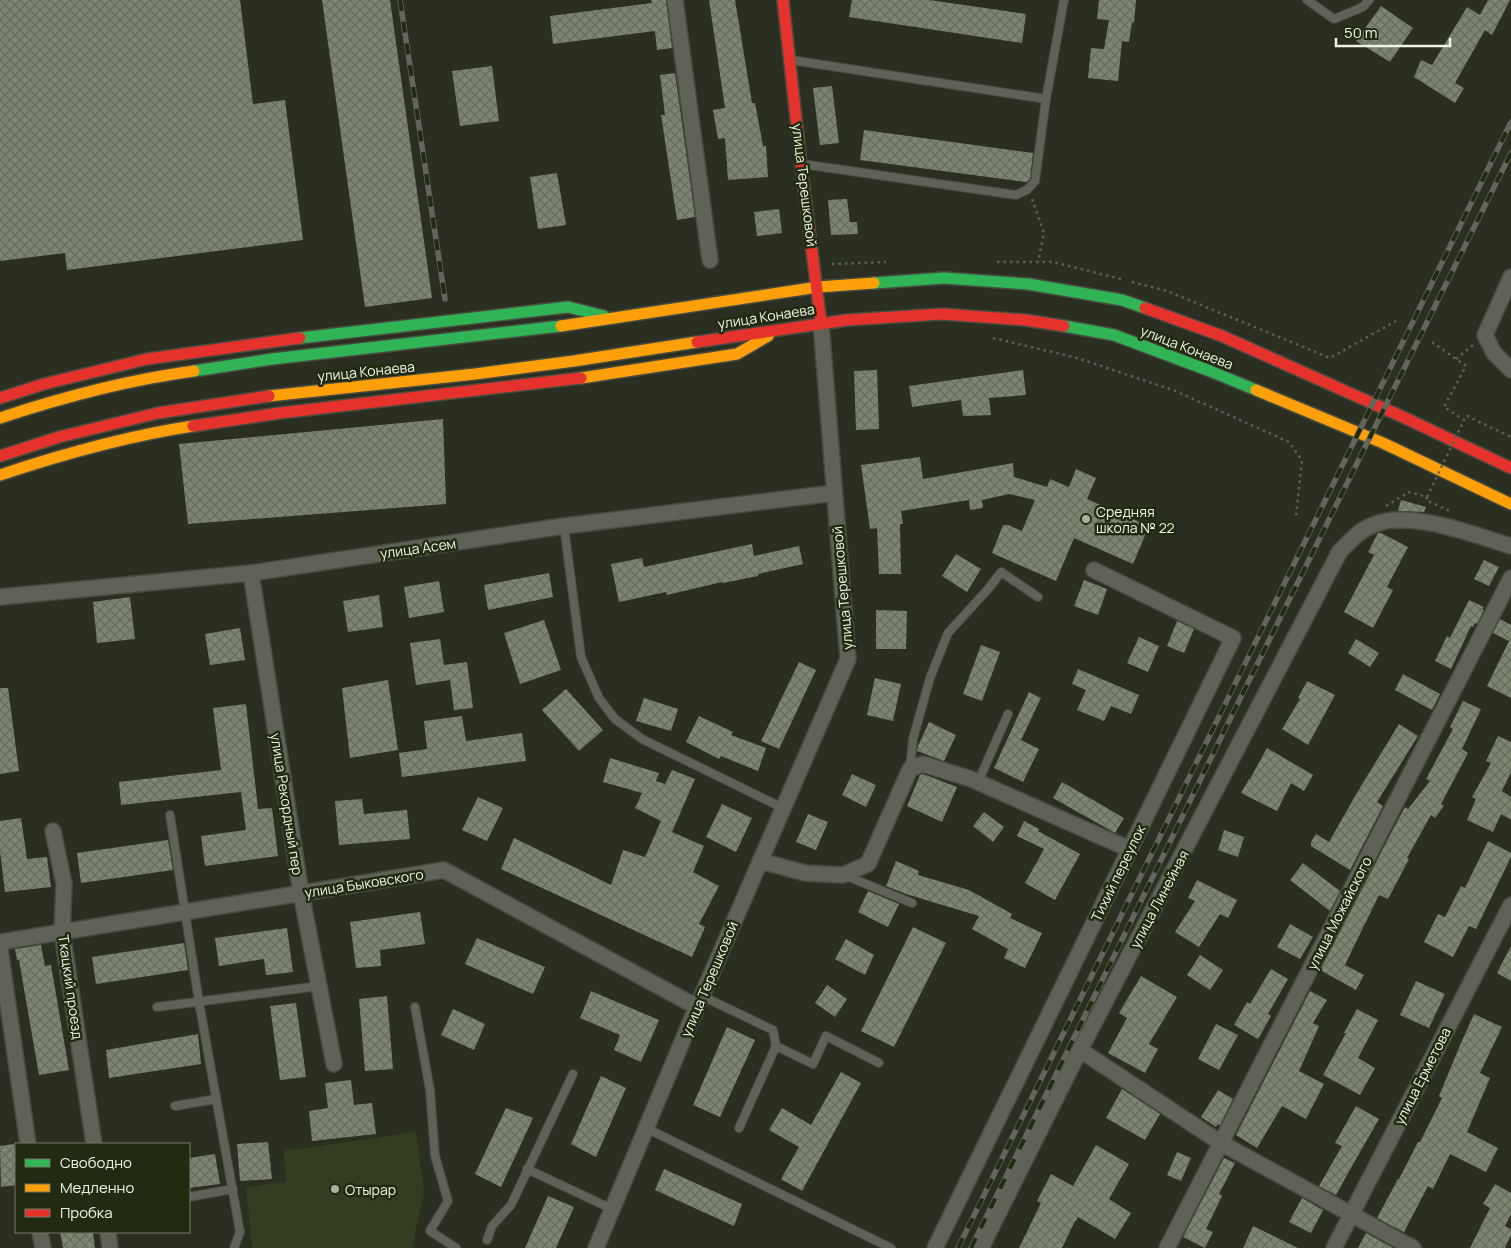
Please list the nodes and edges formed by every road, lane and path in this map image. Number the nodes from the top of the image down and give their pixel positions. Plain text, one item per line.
1 (675, 0) edge
2 (782, 0) edge
3 (1064, 0) edge
4 (1306, 0) edge
5 (1369, 0) edge
6 (790, 60) junction
7 (1046, 100) junction
8 (801, 164) junction
9 (1027, 190) junction
10 (710, 260) dead end
11 (1038, 262) dead end
12 (1511, 277) edge
13 (818, 287) junction
14 (612, 318) junction
15 (821, 323) junction
16 (779, 329) junction
17 (1485, 334) junction
18 (986, 336) dead end
19 (1432, 342) dead end
20 (1456, 359) junction
21 (1511, 370) edge
22 (0, 398) edge
23 (0, 418) edge
24 (1464, 420) junction
25 (1511, 437) edge
26 (0, 456) edge
27 (1511, 468) edge
28 (0, 475) edge
29 (834, 493) junction
30 (1427, 497) dead end
31 (1511, 504) edge
32 (1296, 516) dead end
33 (564, 526) junction
34 (1511, 546) edge
35 (1094, 570) dead end
36 (251, 573) junction
37 (1511, 578) edge
38 (0, 597) edge
39 (1038, 597) dead end
40 (1008, 714) dead end
41 (910, 768) junction
42 (978, 782) junction
43 (784, 808) junction
44 (170, 815) dead end
45 (53, 830) dead end
46 (1130, 849) junction
47 (760, 861) junction
48 (843, 875) junction
49 (301, 893) junction
50 (912, 903) dead end
51 (1511, 904) edge
52 (186, 912) junction
53 (62, 932) junction
54 (0, 942) edge
55 (0, 949) edge
56 (319, 986) junction
57 (199, 1002) junction
58 (699, 1002) junction
59 (158, 1007) dead end
60 (415, 1008) dead end
61 (776, 1046) junction
62 (1080, 1050) junction
63 (879, 1063) dead end
64 (334, 1064) dead end
65 (573, 1074) dead end
66 (216, 1099) junction
67 (175, 1106) dead end
68 (646, 1128) junction
69 (738, 1128) dead end
70 (28, 1143) edge
71 (94, 1143) edge
72 (1221, 1143) junction
73 (527, 1169) junction
74 (233, 1189) junction
75 (190, 1197) edge
76 (612, 1209) junction
77 (1351, 1214) junction
78 (40, 1233) edge
79 (108, 1233) edge
80 (486, 1240) dead end
81 (43, 1248) edge
82 (110, 1248) edge
83 (234, 1248) edge
84 (456, 1248) edge
85 (596, 1248) edge
86 (891, 1248) edge
87 (935, 1248) edge
88 (981, 1248) edge
89 (1167, 1248) edge
90 (1334, 1248) edge
91 (1413, 1248) edge

1 - 10 street
2 - 6 main road, улица Терешковой
3 - 7 lane
4 - 5 lane
6 - 7 lane
6 - 8 main road, улица Терешковой
7 - 9 lane
8 - 9 lane
8 - 13 main road, улица Терешковой
9 - 11 path
12 - 17 street
13 - 14 main road, улица Конаева
13 - 15 main road, улица Терешковой
13 - 27 main road, улица Конаева
14 - 22 main road
14 - 23 main road, улица Конаева
15 - 16 main road, улица Конаева
15 - 29 street, улица Терешковой
15 - 31 main road, улица Конаева
16 - 26 main road, улица Конаева
16 - 28 main road
17 - 20 path
17 - 21 street
18 - 32 path
19 - 20 path
20 - 24 path
24 - 25 path
24 - 30 path, bridge
29 - 33 street, улица Асем
29 - 43 street, улица Терешковой
33 - 36 street, улица Асем
33 - 43 lane
34 - 62 street, улица Линейная
35 - 46 street, Тихий переулок
36 - 38 street, улица Асем
36 - 49 street, улица Рекордный пер
37 - 72 street, улица Можайского
39 - 41 lane
40 - 42 lane
41 - 42 street
41 - 48 street
42 - 46 street
43 - 47 street, улица Терешковой
44 - 52 lane
45 - 53 street, Ткацкий проезд
46 - 87 street, Тихий переулок
47 - 48 street
47 - 58 street, улица Терешковой
48 - 50 lane
49 - 52 street, улица Быковского
49 - 56 street, улица Рекордный пер
49 - 58 street, улица Быковского
51 - 77 street, улица Ерметова
52 - 53 street, улица Быковского
52 - 57 lane
53 - 54 street, улица Быковского
53 - 71 street, Ткацкий проезд
55 - 70 street
56 - 57 lane
56 - 64 street, улица Рекордный пер
57 - 59 lane
57 - 66 lane
58 - 61 lane
58 - 68 street, улица Терешковой
60 - 84 lane
61 - 63 lane
61 - 69 lane
62 - 72 street
62 - 88 street, улица Линейная
65 - 73 lane
66 - 67 lane
66 - 74 lane
68 - 76 street, улица Терешковой
68 - 86 lane
72 - 77 street
72 - 89 street, улица Можайского
73 - 76 lane
73 - 80 lane
74 - 75 lane
74 - 83 lane
76 - 85 street, улица Терешковой
77 - 90 street, улица Ерметова
77 - 91 street
78 - 81 street
79 - 82 street

